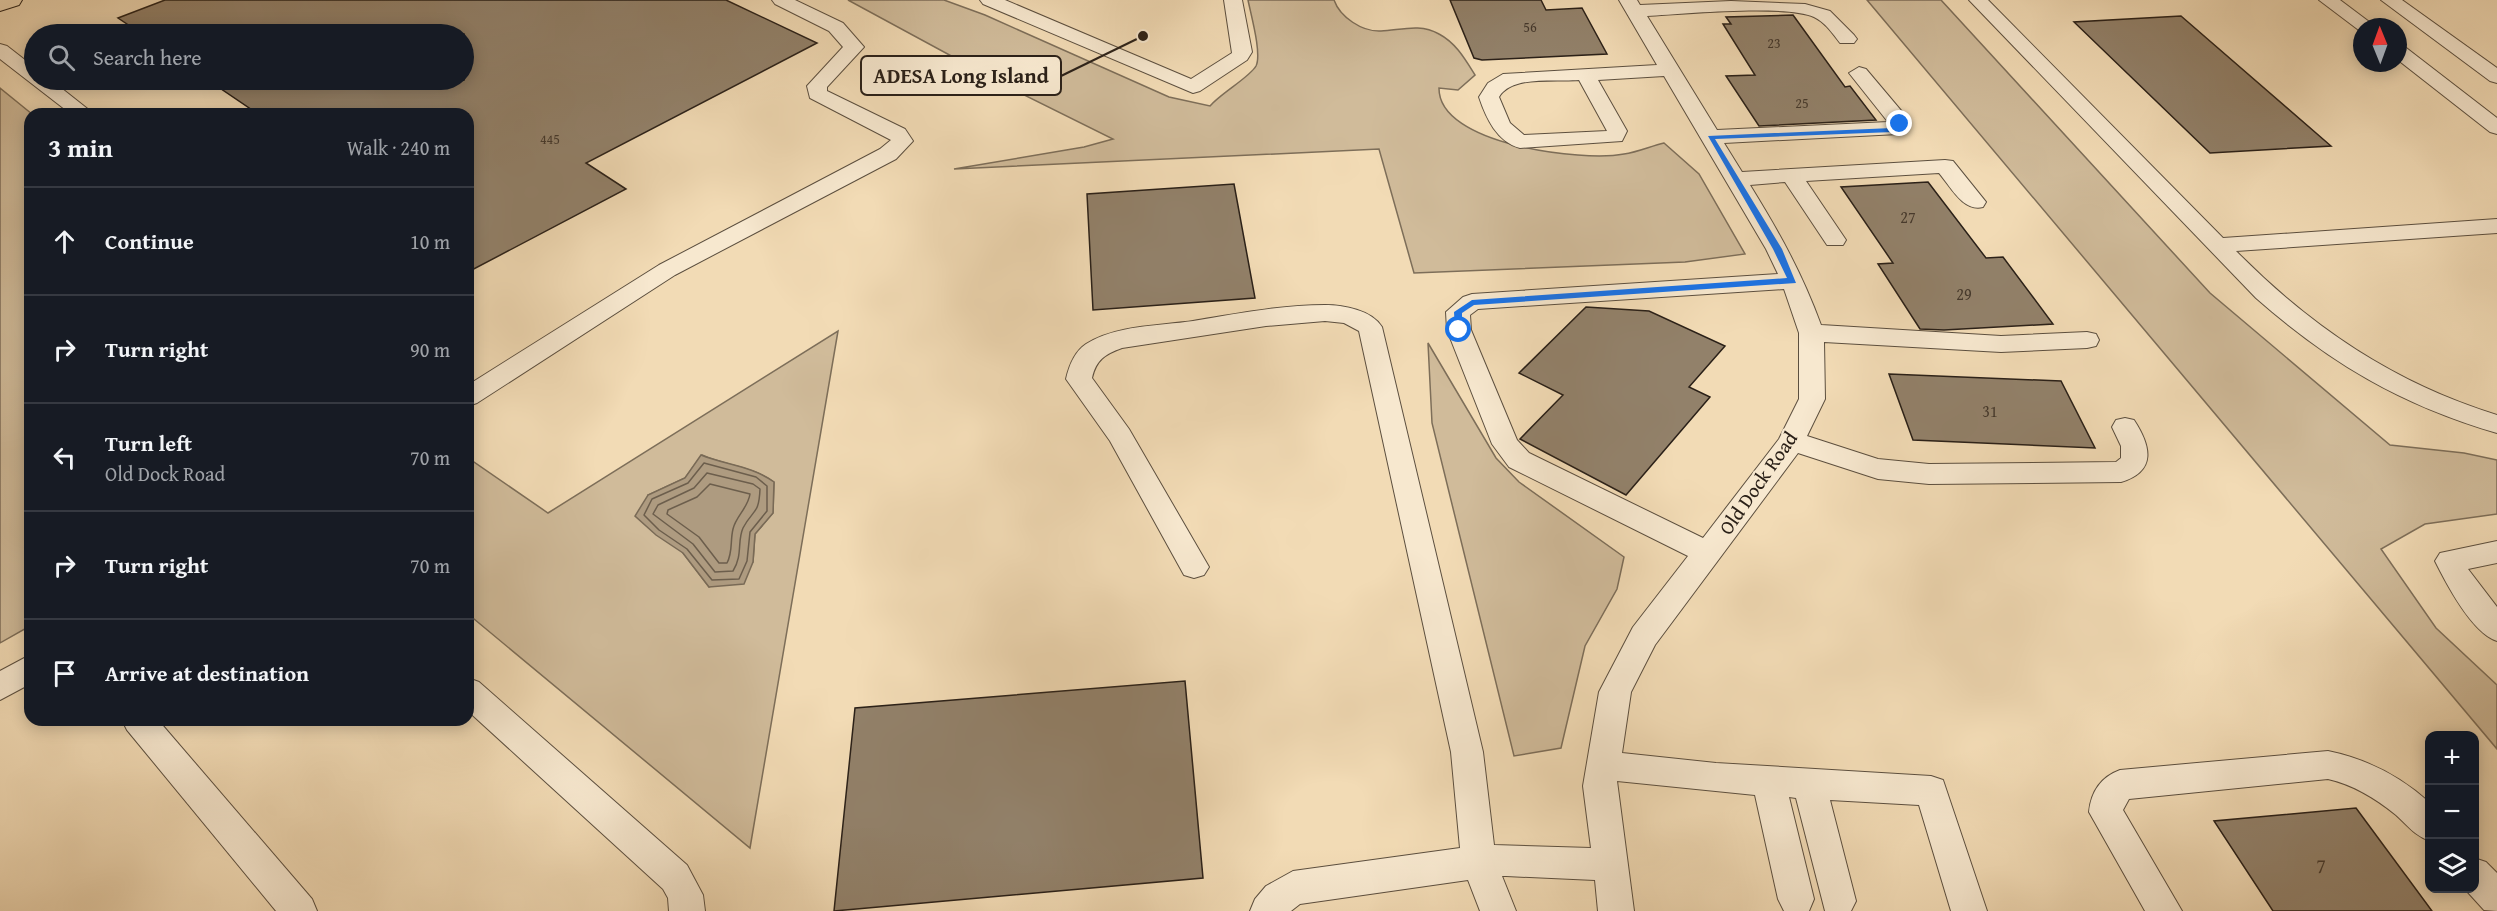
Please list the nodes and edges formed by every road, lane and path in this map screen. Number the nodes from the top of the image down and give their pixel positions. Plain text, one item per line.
1 (11, 0) edge
2 (781, 0) edge
3 (989, 0) edge
4 (1233, 0) edge
5 (1978, 0) edge
6 (2328, 0) edge
7 (2390, 0) edge
8 (0, 4) edge
9 (1631, 5) edge
10 (2354, 18) edge
11 (1847, 39) dead end
12 (0, 50) edge
13 (2407, 58) edge
14 (24, 68) edge
15 (1670, 70) junction
16 (1859, 73) dead end
17 (1585, 74) junction
18 (2497, 77) edge
19 (52, 90) edge
20 (76, 108) edge
21 (2476, 112) junction
22 (2497, 113) edge
23 (2497, 128) edge
24 (1710, 137) junction
25 (1792, 176) junction
26 (1736, 179) junction
27 (1975, 202) dead end
28 (2497, 226) edge
29 (1835, 240) dead end
30 (2217, 245) junction
31 (1793, 281) junction
32 (1811, 333) junction
33 (2087, 340) dead end
34 (474, 393) edge
35 (2497, 424) edge
36 (2125, 427) dead end
37 (1792, 440) junction
38 (2497, 552) edge
39 (1708, 553) junction
40 (1194, 567) dead end
41 (2497, 630) edge
42 (24, 672) edge
43 (0, 687) edge
44 (474, 696) edge
45 (143, 726) edge
46 (1603, 765) junction
47 (1769, 781) junction
48 (1809, 784) junction
49 (2425, 821) edge
50 (1479, 861) junction
51 (1610, 865) junction
52 (2479, 878) edge
53 (1796, 898) dead end
54 (2497, 898) edge
55 (1838, 901) dead end
56 (299, 911) edge
57 (687, 911) edge
58 (1268, 911) edge
59 (1498, 911) edge
60 (1616, 911) edge
61 (1970, 911) edge
62 (2164, 911) edge

1 - 8 main road
2 - 34 street
3 - 4 street
5 - 30 street
6 - 10 street
7 - 18 street
9 - 11 street
9 - 15 street, Old Dock Road
12 - 14 street
13 - 21 street
15 - 17 street
15 - 24 street, Old Dock Road
16 - 24 street
17 - 17 street
19 - 20 street
21 - 22 street
21 - 23 street
24 - 26 street, Old Dock Road
25 - 26 street
25 - 27 street
25 - 29 street
26 - 31 street, Old Dock Road
28 - 30 street
30 - 35 street
31 - 32 street, Old Dock Road
31 - 39 street
32 - 33 street
32 - 37 street, Old Dock Road
36 - 37 street
37 - 39 street, Old Dock Road
38 - 41 street
39 - 46 street, Old Dock Road
40 - 50 street
42 - 43 street
44 - 57 street
45 - 56 street
46 - 47 street
46 - 51 street, Old Dock Road
47 - 48 street
47 - 53 street
48 - 55 street
48 - 61 street
49 - 62 street
50 - 51 street
50 - 58 street
50 - 59 street
51 - 60 street, Old Dock Road
52 - 54 street

